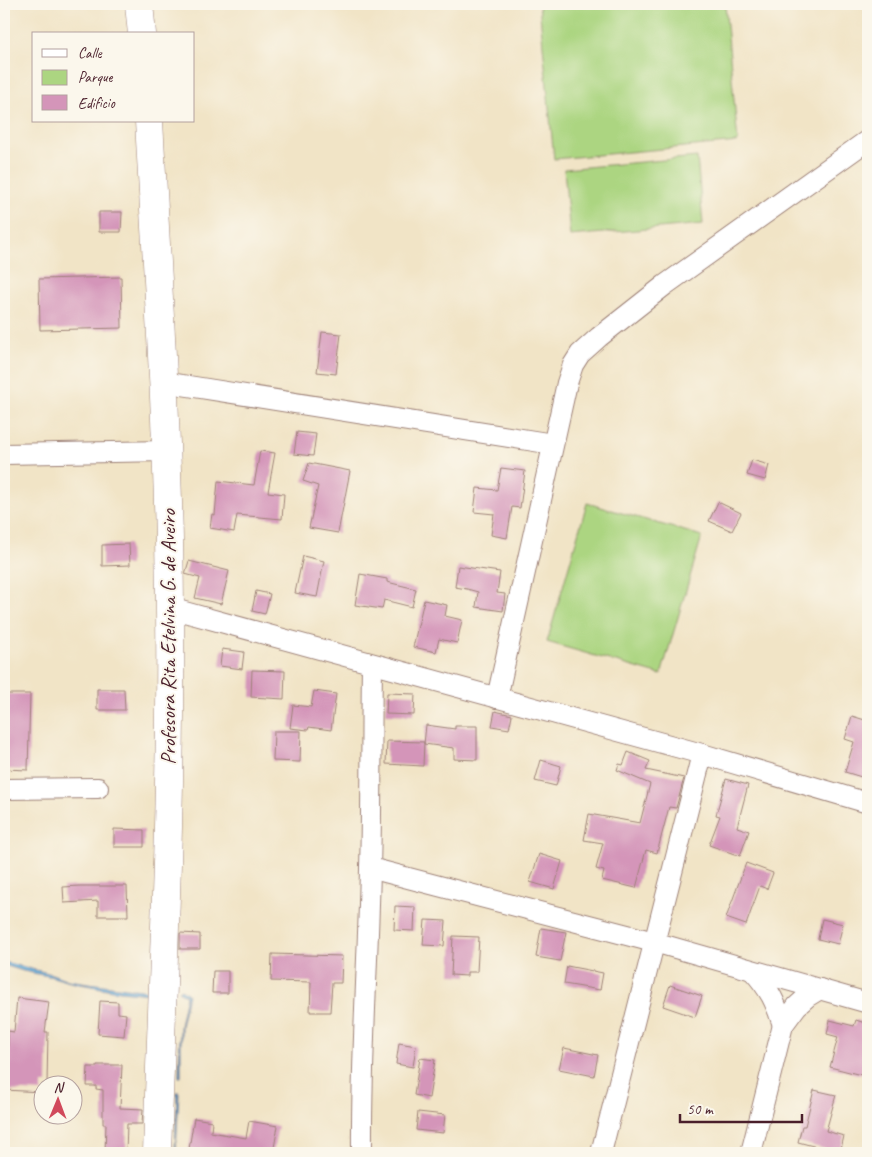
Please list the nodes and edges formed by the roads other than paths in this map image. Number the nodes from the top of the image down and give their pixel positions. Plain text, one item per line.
1 (139, 4) edge
2 (142, 32) edge
3 (148, 122) edge
4 (868, 140) edge
5 (163, 382) junction
6 (553, 444) junction
7 (167, 451) junction
8 (4, 454) edge
9 (170, 608) junction
10 (372, 664) junction
11 (497, 698) junction
12 (702, 754) junction
13 (98, 788) dead end
14 (4, 789) edge
15 (868, 803) edge
16 (370, 868) junction
17 (654, 942) junction
18 (753, 970) junction
19 (820, 989) junction
20 (868, 1003) edge
21 (783, 1025) junction
22 (157, 1153) edge
23 (362, 1153) edge
24 (601, 1153) edge
25 (751, 1153) edge

1 - 2 street
3 - 5 street, Profesora Rita Etelvina G. de Aveiro
4 - 6 street
5 - 6 street
5 - 7 street, Profesora Rita Etelvina G. de Aveiro
6 - 11 street
7 - 8 street
7 - 9 street, Profesora Rita Etelvina G. de Aveiro
9 - 10 street
9 - 22 street, Profesora Rita Etelvina G. de Aveiro
10 - 11 street
10 - 16 street
11 - 12 street
12 - 15 street
12 - 17 street
13 - 14 street
16 - 17 street
16 - 23 street
17 - 18 street
17 - 24 street
18 - 19 street
18 - 21 street
19 - 20 street
19 - 21 street
21 - 25 street

